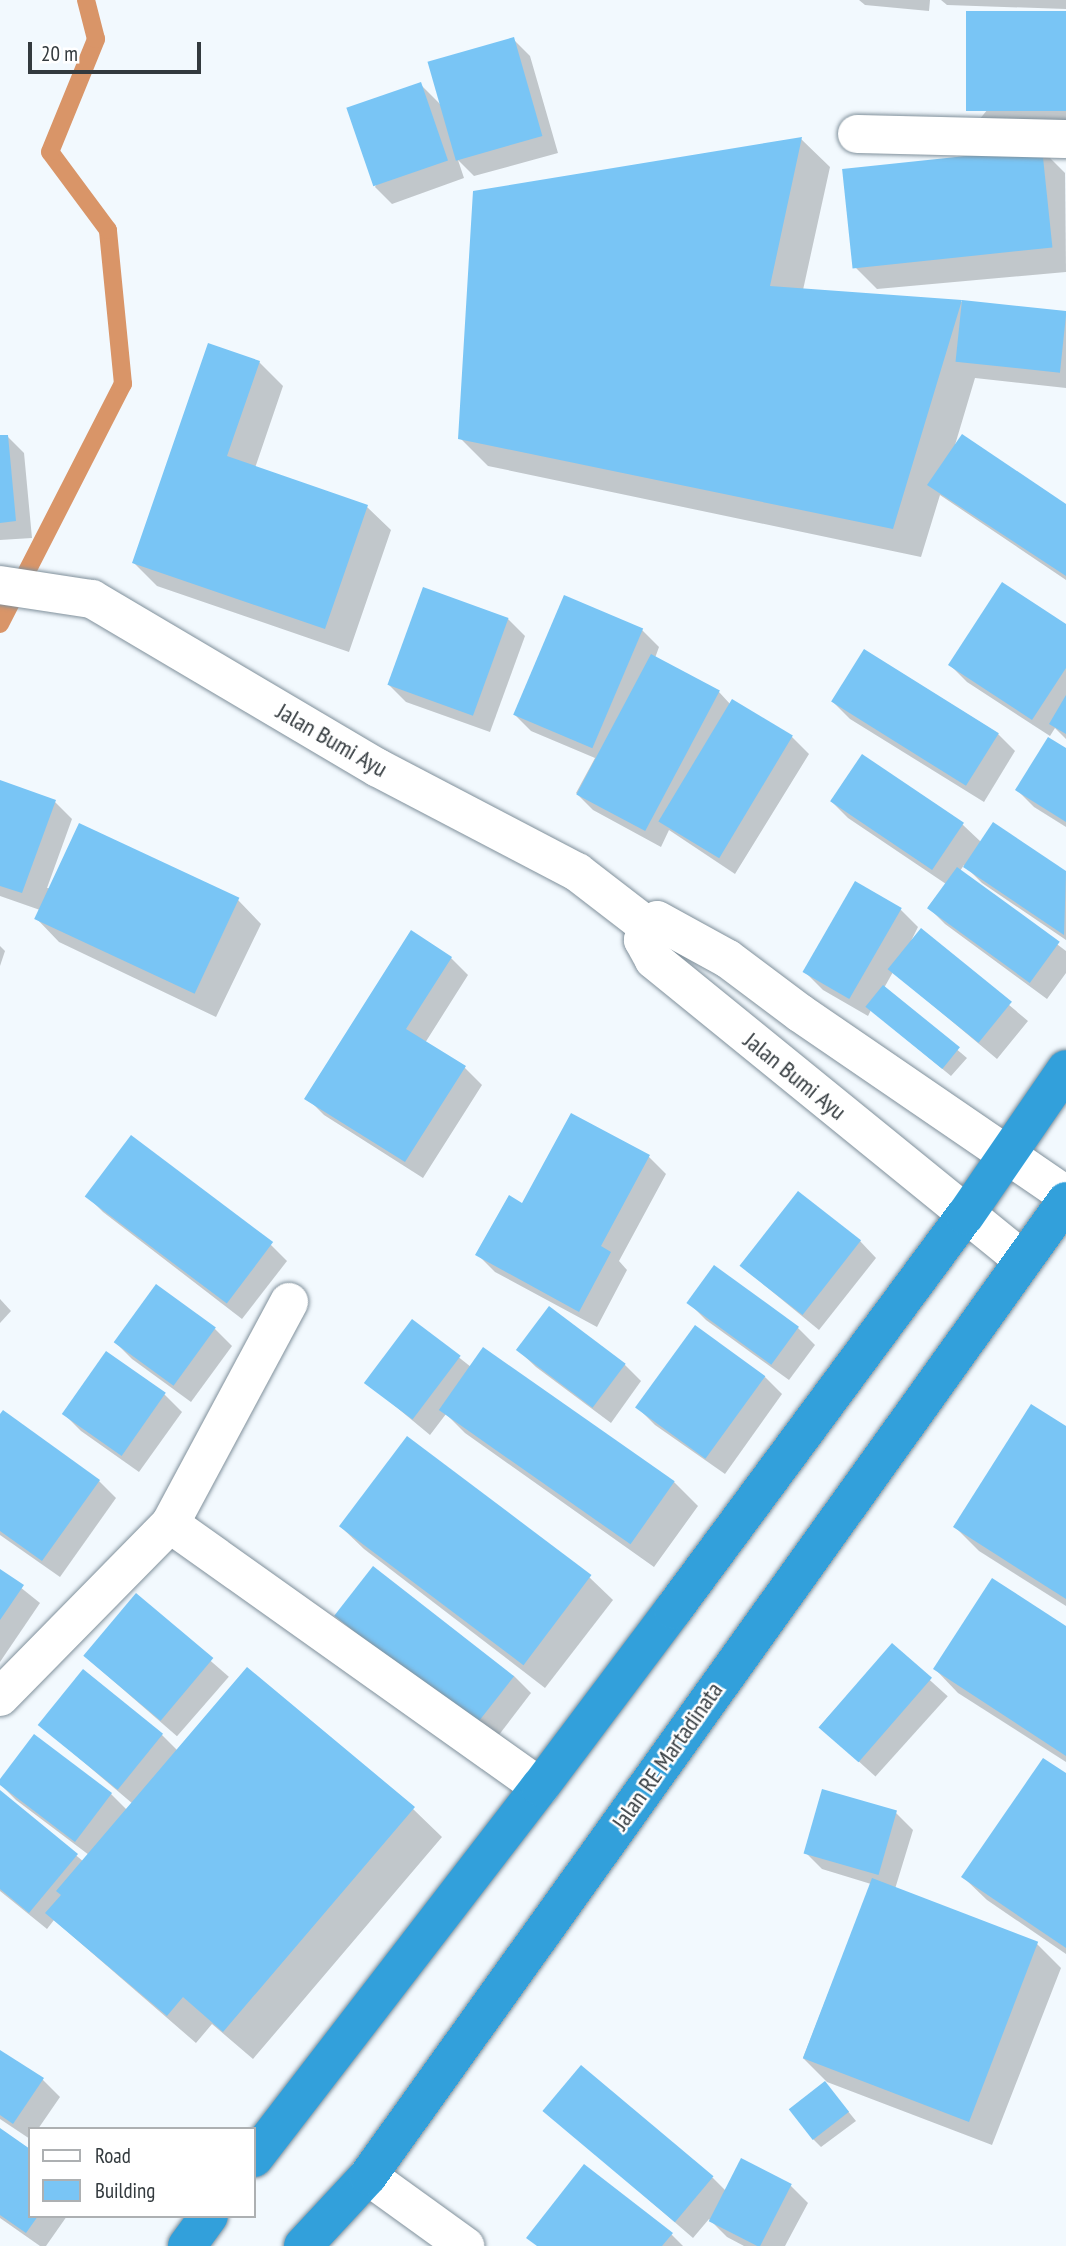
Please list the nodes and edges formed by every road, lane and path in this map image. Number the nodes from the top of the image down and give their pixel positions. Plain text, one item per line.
1 (857, 134) dead end
2 (1066, 139) edge
3 (0, 585) edge
4 (654, 924) junction
5 (1066, 1069) edge
6 (1004, 1155) junction
7 (1066, 1195) edge
8 (1066, 1201) edge
9 (965, 1216) junction
10 (1023, 1260) junction
11 (289, 1302) dead end
12 (170, 1524) junction
13 (0, 1697) edge
14 (540, 1787) junction
15 (256, 2155) edge
16 (368, 2176) junction
17 (208, 2218) edge
18 (187, 2246) edge
19 (303, 2246) edge
20 (465, 2246) edge

1 - 2 street
3 - 4 street, Jalan Bumi Ayu
4 - 6 street
4 - 9 street, Jalan Bumi Ayu
5 - 6 highway
6 - 7 street
6 - 9 highway
8 - 10 highway, Jalan RE Martadinata
9 - 10 street
9 - 14 highway
10 - 16 highway, Jalan RE Martadinata
11 - 12 street
12 - 13 street
12 - 14 street
14 - 15 highway
16 - 19 highway, Jalan RE Martadinata
16 - 20 street
17 - 18 highway

